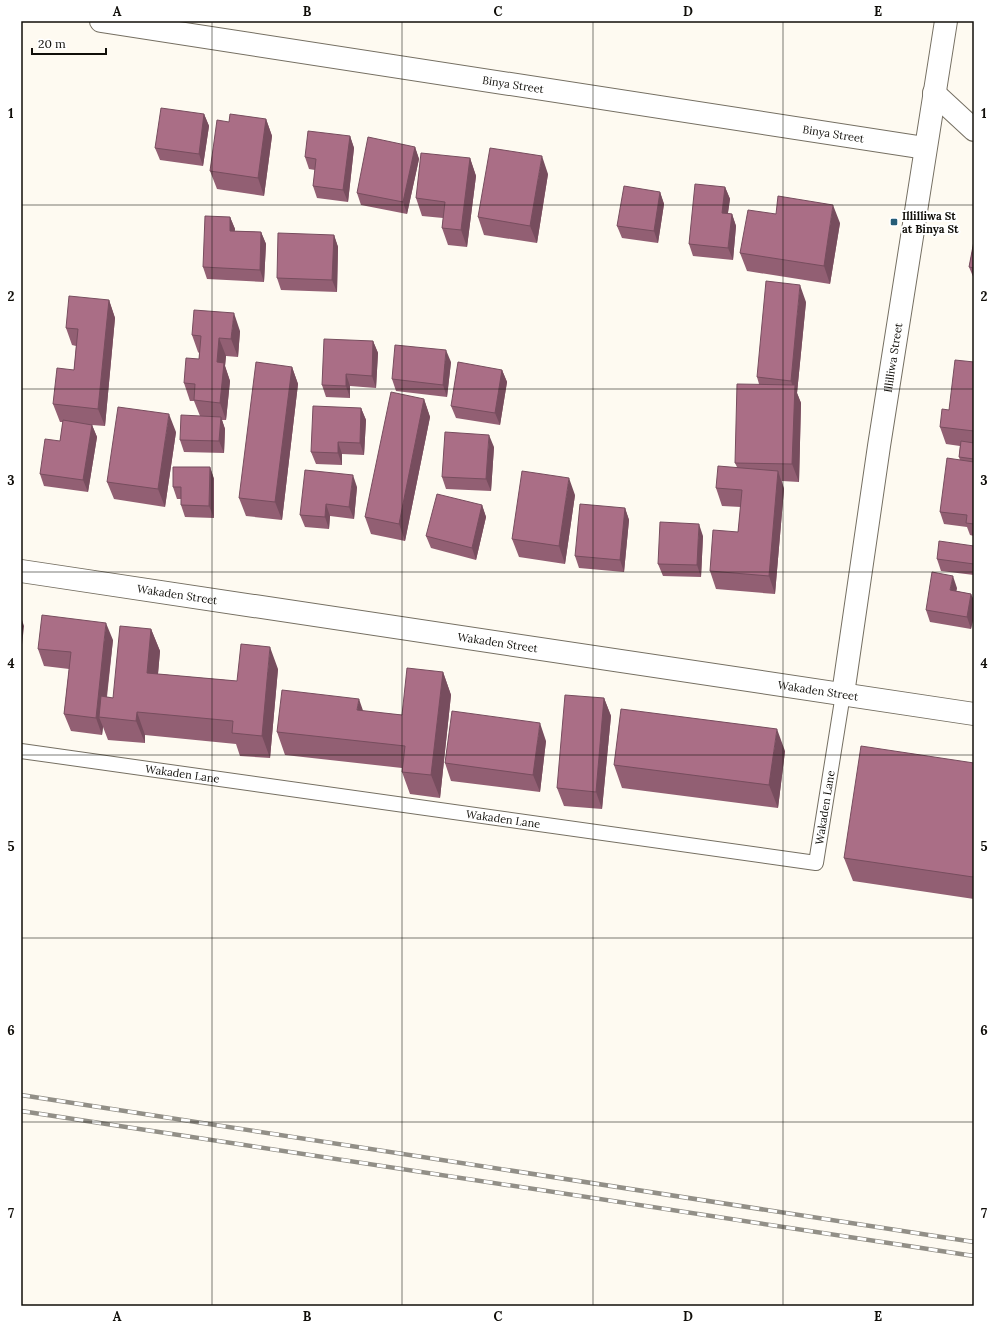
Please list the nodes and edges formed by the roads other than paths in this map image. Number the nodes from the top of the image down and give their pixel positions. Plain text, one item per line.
1 (101, 21) edge
2 (946, 21) edge
3 (934, 94) junction
4 (974, 130) edge
5 (926, 148) junction
6 (21, 571) edge
7 (843, 694) junction
8 (974, 714) edge
9 (21, 751) edge

1 - 5 street, Binya Street
2 - 3 street, Illilliwa Street
3 - 4 street
3 - 5 street, Illilliwa Street
5 - 7 street, Illilliwa Street
6 - 7 street, Wakaden Street
7 - 8 street, Wakaden Street
7 - 9 lane, Wakaden Lane

